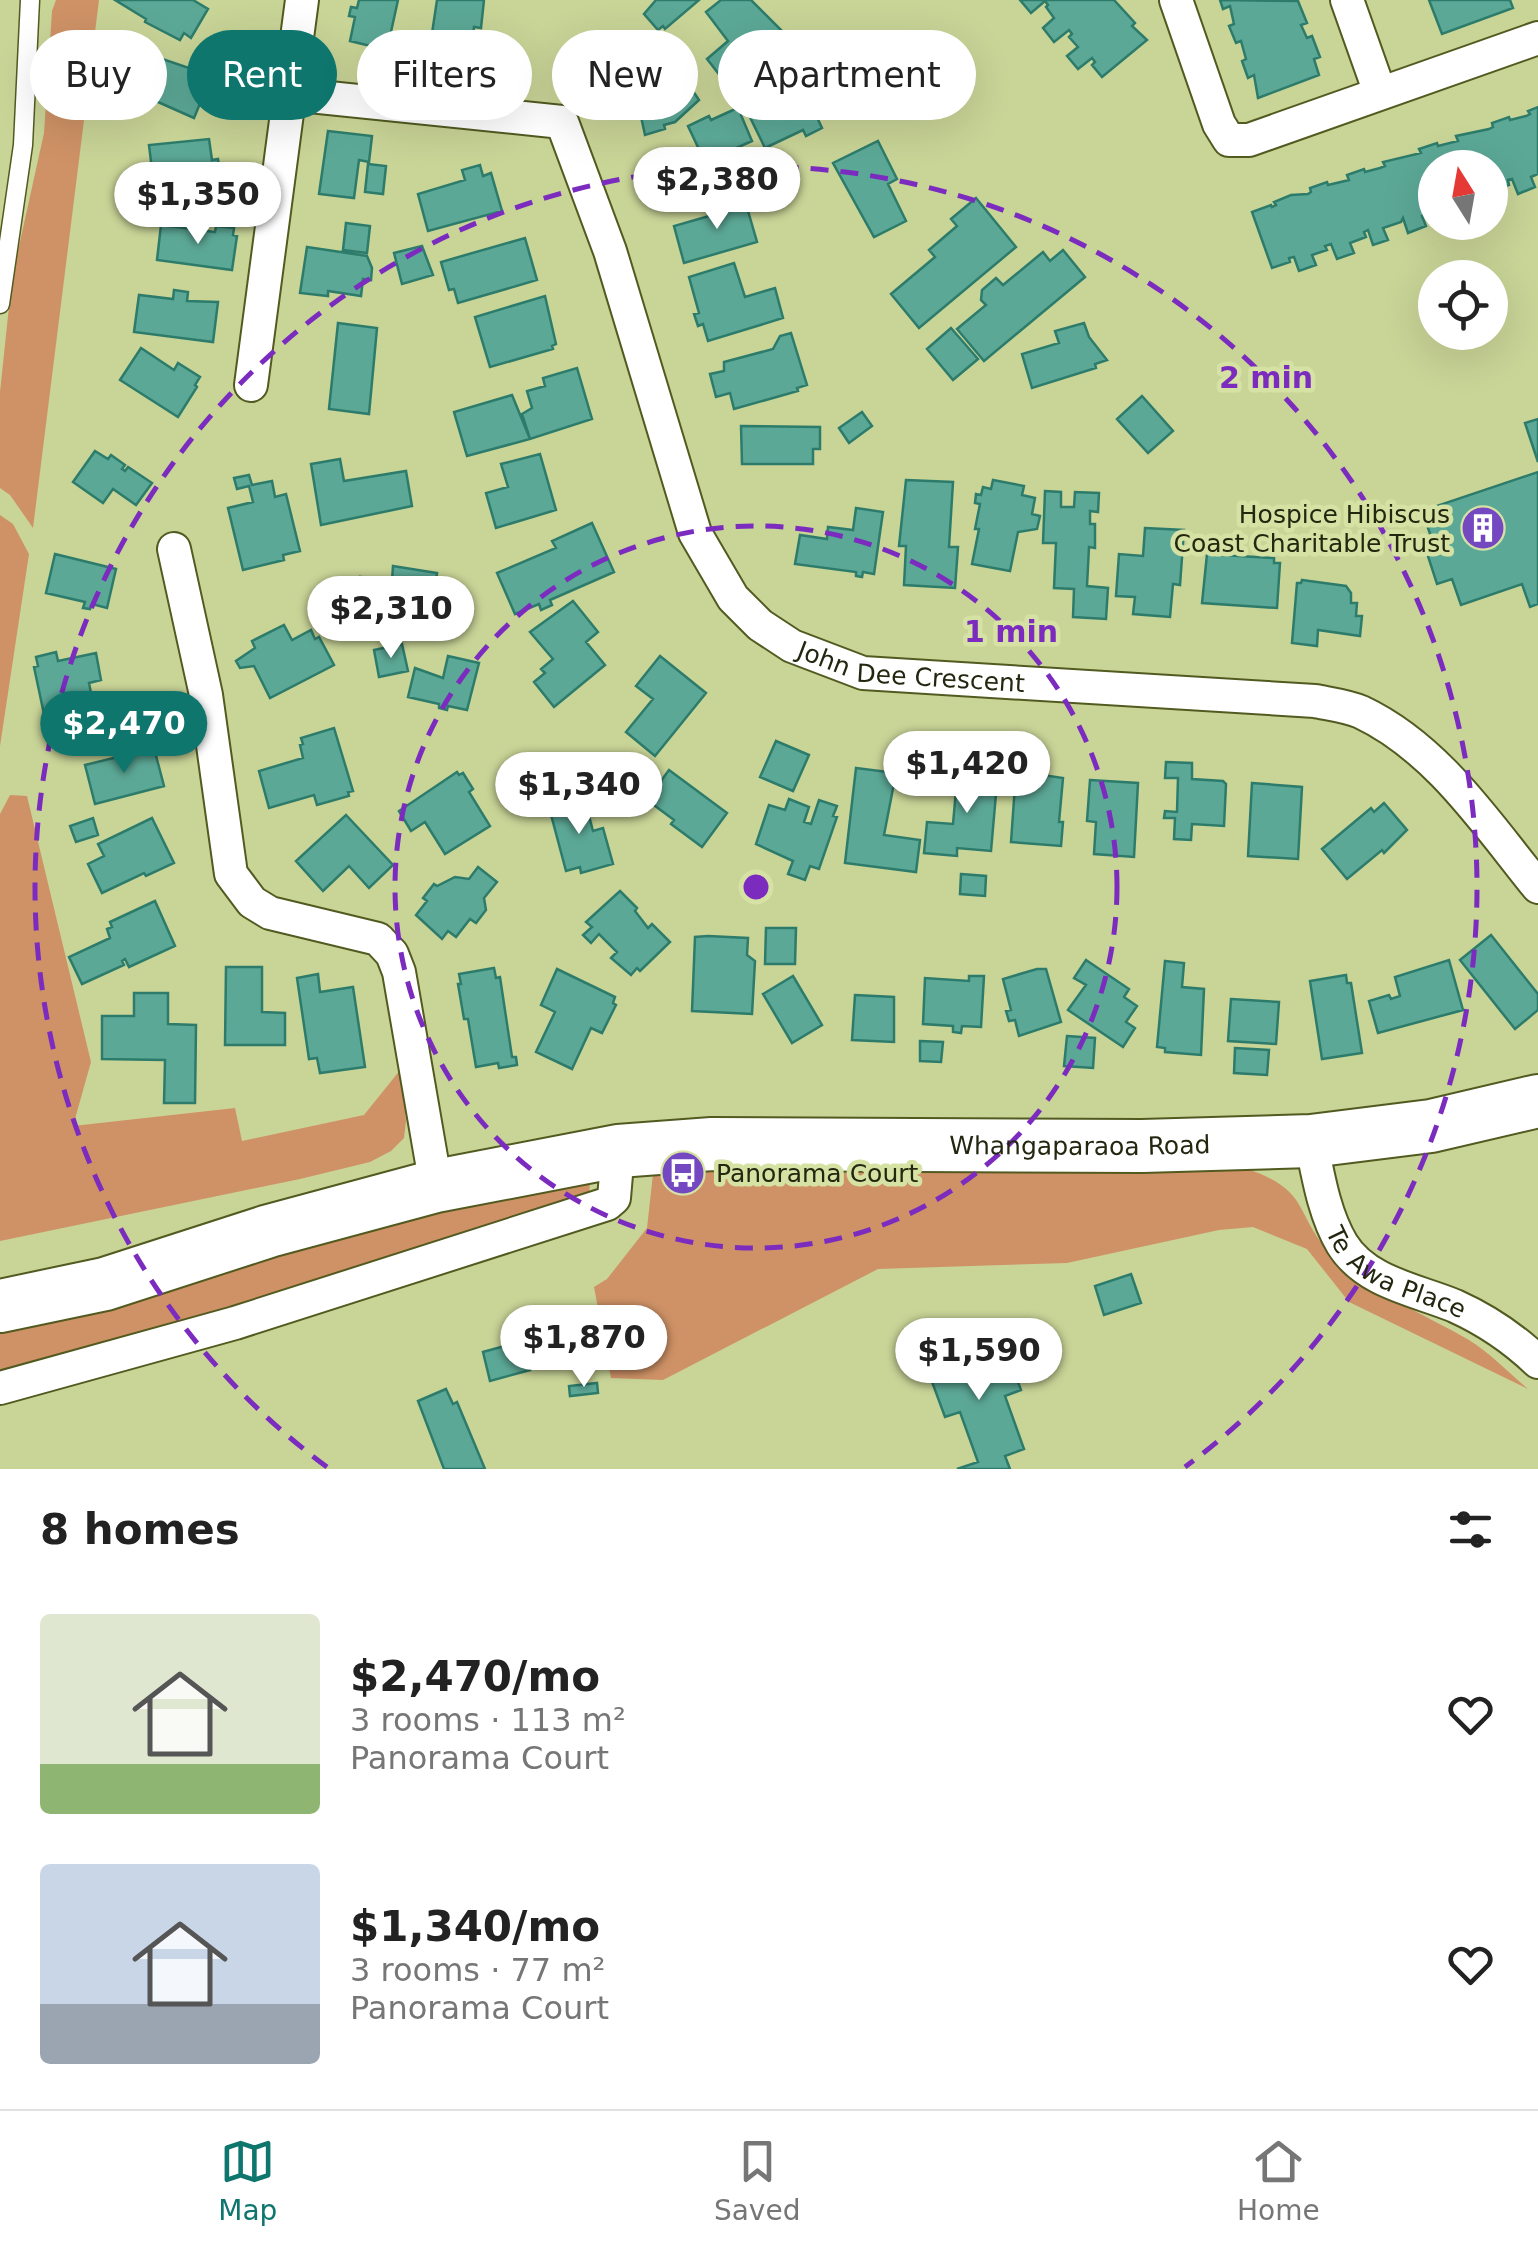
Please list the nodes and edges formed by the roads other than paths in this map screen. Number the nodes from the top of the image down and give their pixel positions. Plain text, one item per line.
1 (30, 0) edge
2 (302, 0) edge
3 (1176, 0) edge
4 (1347, 0) edge
5 (298, 30) edge
6 (1538, 38) edge
7 (1380, 93) junction
8 (337, 99) edge
9 (287, 120) edge
10 (0, 304) edge
11 (251, 385) dead end
12 (174, 549) dead end
13 (1538, 887) edge
14 (1538, 1101) edge
15 (1312, 1141) junction
16 (618, 1152) junction
17 (436, 1186) junction
18 (269, 1231) junction
19 (0, 1268) edge
20 (105, 1284) junction
21 (0, 1306) edge
22 (0, 1318) edge
23 (1538, 1362) edge
24 (0, 1388) edge

1 - 10 lane
2 - 5 street
3 - 7 street
4 - 7 street
6 - 7 street
8 - 13 street, John Dee Crescent
9 - 11 street
12 - 17 street
14 - 15 main road, Whangaparaoa Road
15 - 16 main road, Whangaparaoa Road
15 - 23 street, Te Awa Place
16 - 17 main road, Whangaparaoa Road
16 - 24 street
17 - 18 main road, Whangaparaoa Road
18 - 19 main road, Whangaparaoa Road
18 - 20 main road, Whangaparaoa Road
20 - 21 main road, Whangaparaoa Road
20 - 22 main road

